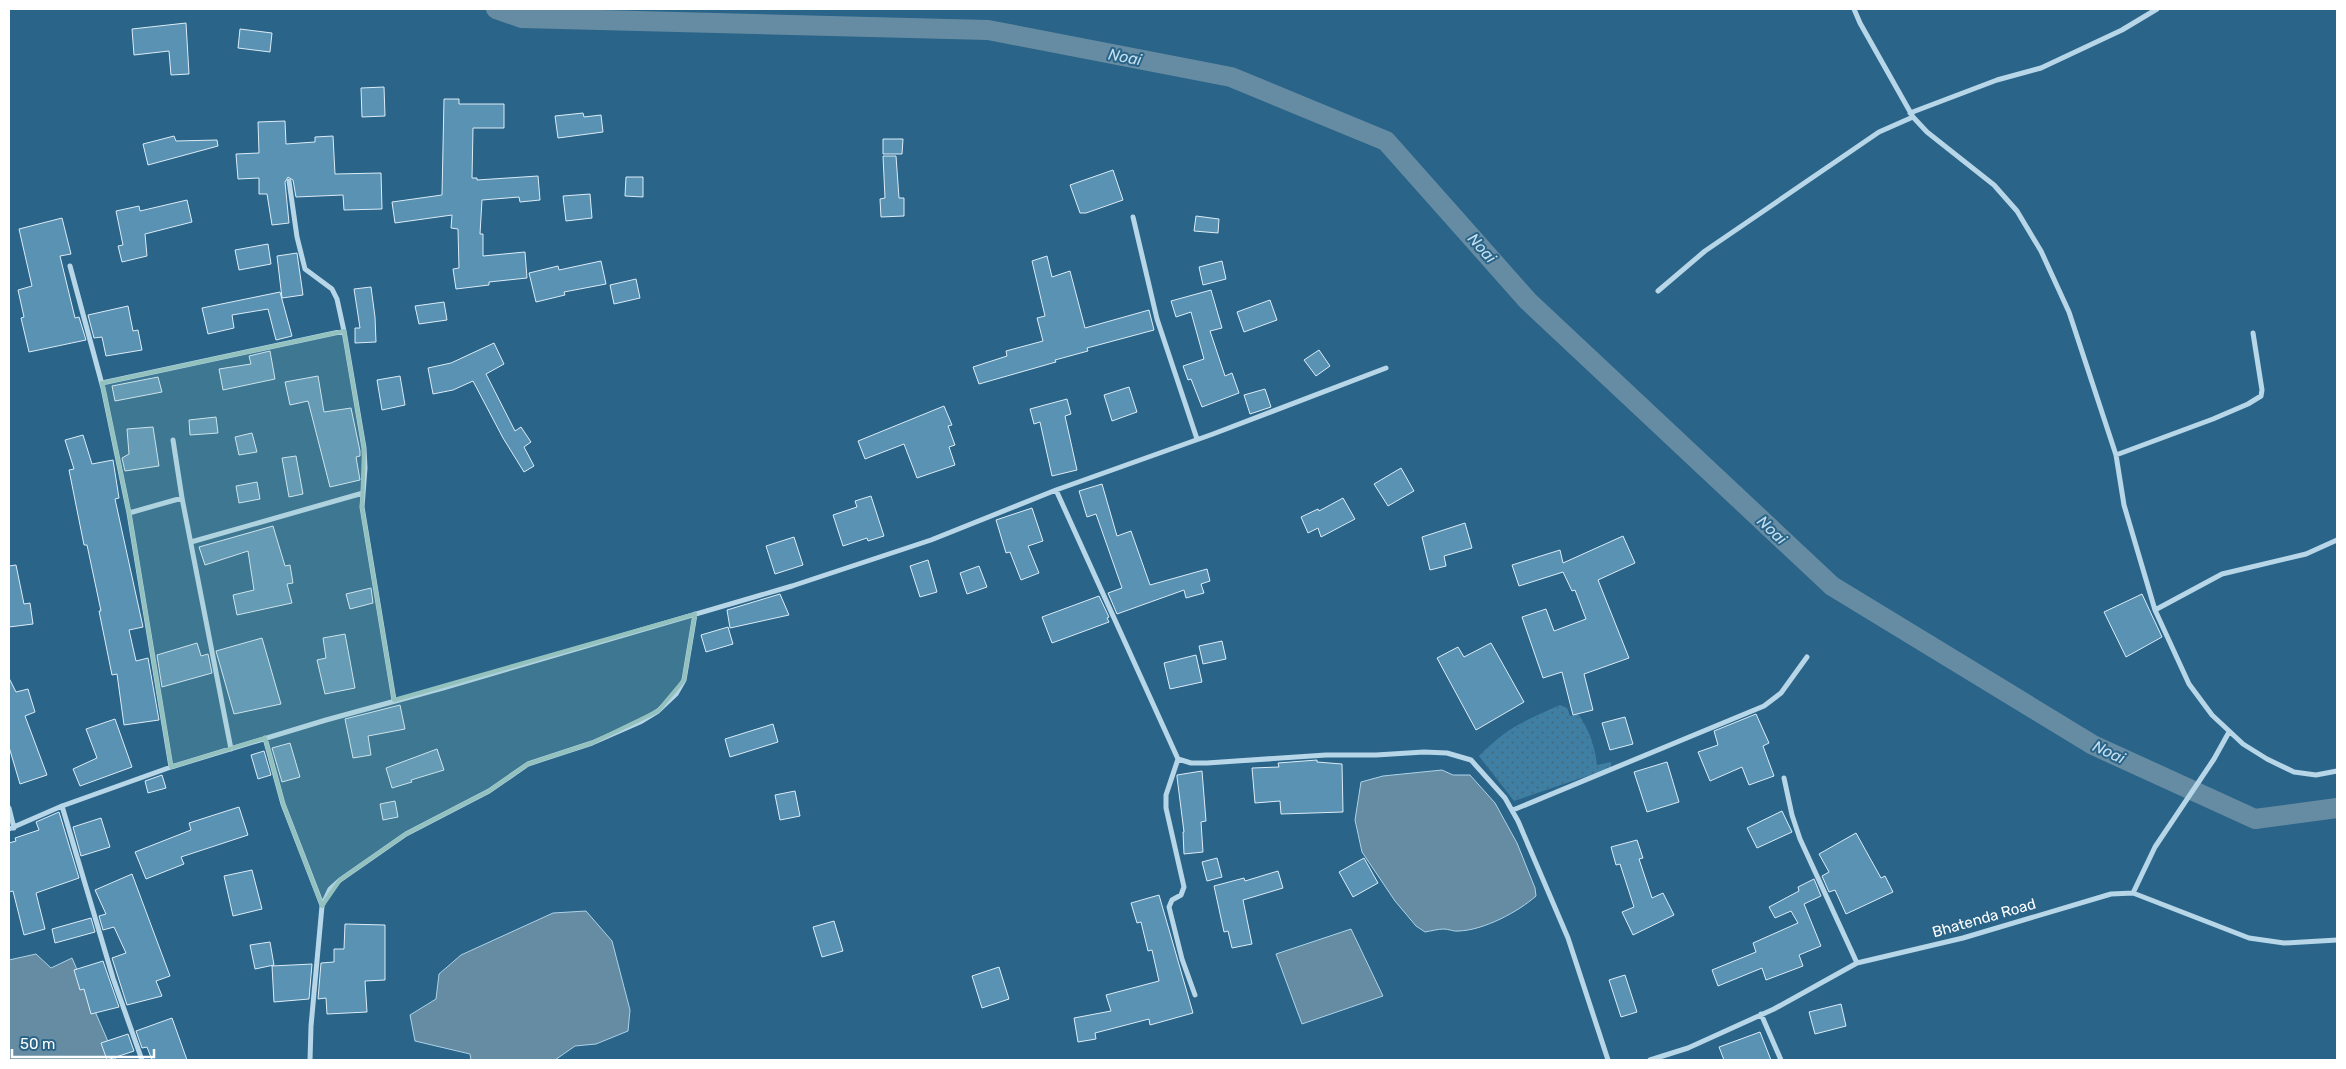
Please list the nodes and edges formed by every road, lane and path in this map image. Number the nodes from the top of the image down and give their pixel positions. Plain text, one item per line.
1 (1854, 9) edge
2 (2157, 9) edge
3 (1912, 115) junction
4 (289, 181) dead end
5 (1132, 217) dead end
6 (70, 266) dead end
7 (1658, 291) dead end
8 (344, 331) junction
9 (2253, 332) dead end
10 (1386, 368) dead end
11 (102, 383) junction
12 (1197, 439) junction
13 (173, 440) dead end
14 (2116, 455) junction
15 (1056, 490) junction
16 (363, 493) junction
17 (182, 498) junction
18 (129, 513) junction
19 (2337, 540) edge
20 (191, 542) junction
21 (2155, 610) junction
22 (695, 614) junction
23 (1807, 657) dead end
24 (394, 700) junction
25 (2229, 732) junction
26 (265, 738) junction
27 (231, 749) junction
28 (1178, 759) junction
29 (171, 767) junction
30 (2337, 771) edge
31 (1784, 778) dead end
32 (62, 806) junction
33 (9, 808) edge
34 (1513, 810) junction
35 (11, 829) edge
36 (2133, 893) junction
37 (322, 906) junction
38 (2337, 940) edge
39 (1858, 962) junction
40 (1195, 995) dead end
41 (1762, 1014) junction
42 (142, 1060) edge
43 (310, 1060) edge
44 (1608, 1060) edge
45 (1650, 1060) edge
46 (1780, 1060) edge

1 - 3 street
2 - 3 street
3 - 7 street
3 - 14 street
4 - 8 street
5 - 12 street
6 - 11 street
8 - 11 street
8 - 16 street
9 - 14 street
10 - 12 street
11 - 18 street
12 - 15 street
13 - 17 street
14 - 21 street
15 - 22 street
15 - 28 street
16 - 20 street
16 - 24 street
17 - 18 street
17 - 20 street
18 - 29 street
19 - 21 street
20 - 27 street
21 - 25 street
22 - 24 street
22 - 37 street
23 - 34 street
24 - 26 street
25 - 30 street
25 - 36 street
26 - 27 street
26 - 37 street
27 - 29 street
28 - 34 street
28 - 40 street
29 - 32 street
31 - 39 street
32 - 35 street
32 - 42 street
33 - 35 street
34 - 44 street
36 - 38 street, Bhatenda Road
36 - 39 street, Bhatenda Road
37 - 43 street
39 - 41 street, Bhatenda Road
41 - 45 street, Bhatenda Road
41 - 46 street

